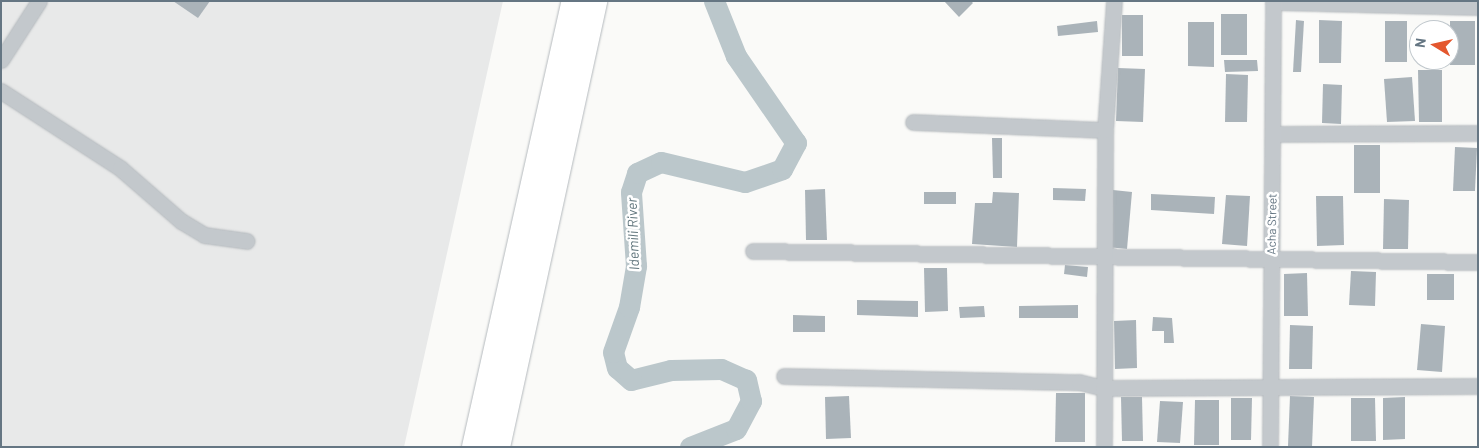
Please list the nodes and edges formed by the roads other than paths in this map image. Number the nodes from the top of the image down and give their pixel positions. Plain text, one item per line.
1 (39, 1) edge
2 (575, 1) edge
3 (594, 1) edge
4 (1114, 1) edge
5 (1272, 1) edge
6 (1478, 7) edge
7 (1, 60) edge
8 (1, 90) edge
9 (912, 122) dead end
10 (1105, 130) junction
11 (1478, 133) edge
12 (1273, 134) junction
13 (247, 241) dead end
14 (752, 251) dead end
15 (1103, 254) junction
16 (1272, 259) junction
17 (1478, 262) edge
18 (784, 376) dead end
19 (1478, 386) edge
20 (1104, 388) junction
21 (1270, 388) junction
22 (475, 447) edge
23 (497, 447) edge
24 (1104, 447) edge
25 (1270, 447) edge

1 - 7 street
2 - 22 highway
3 - 23 highway
4 - 10 street
5 - 6 street
5 - 12 street, Acha Street
8 - 13 street
9 - 10 street
10 - 15 street
11 - 12 street
12 - 16 street, Acha Street
14 - 15 street
15 - 16 street
15 - 20 street
16 - 17 street
16 - 21 street, Acha Street
18 - 20 street
19 - 21 street
20 - 21 street
20 - 24 street
21 - 25 street, Acha Street

